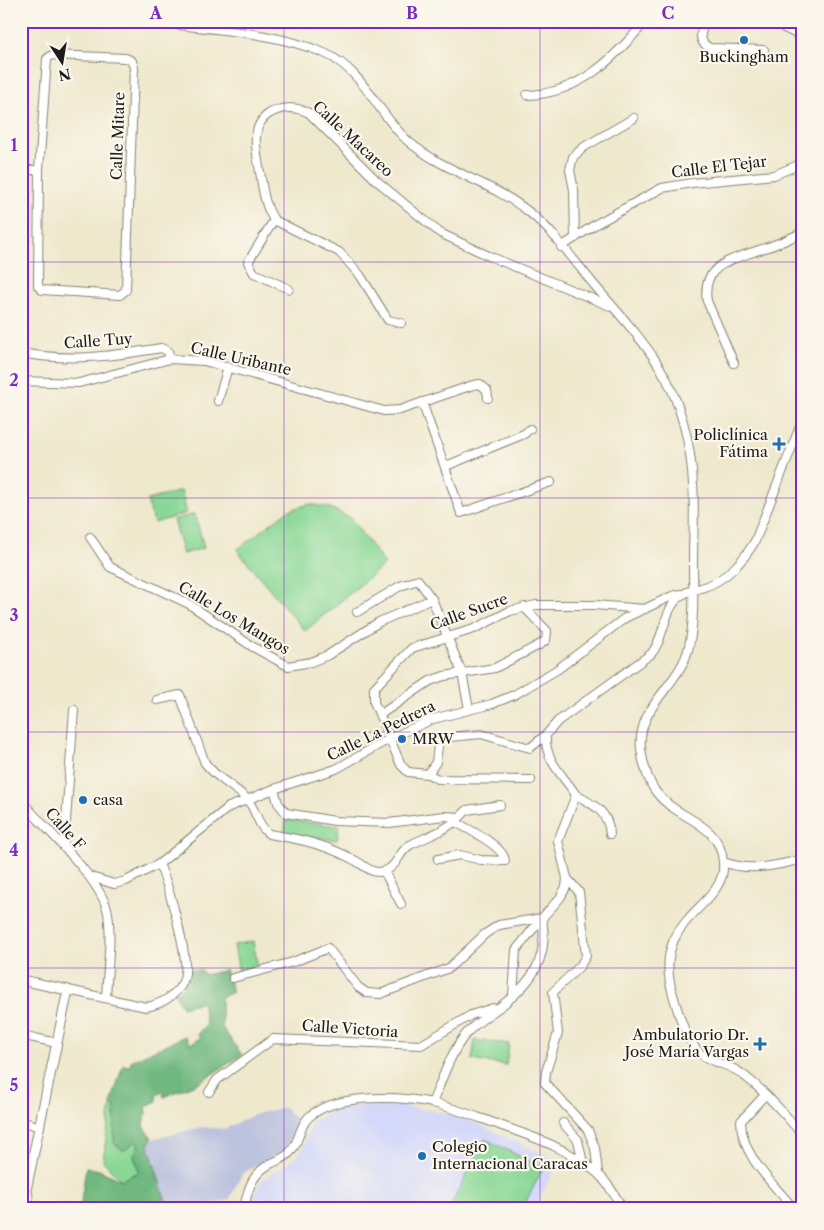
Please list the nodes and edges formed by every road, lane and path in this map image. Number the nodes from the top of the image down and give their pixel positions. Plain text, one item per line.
1 (149, 21) edge
2 (646, 21) edge
3 (706, 21) edge
4 (779, 21) edge
5 (803, 37) edge
6 (764, 50) dead end
7 (527, 95) dead end
8 (634, 118) dead end
9 (803, 163) edge
10 (21, 170) edge
11 (39, 170) junction
12 (274, 220) junction
13 (803, 232) edge
14 (575, 238) junction
15 (561, 247) junction
16 (289, 289) dead end
17 (612, 307) junction
18 (401, 323) dead end
19 (21, 353) edge
20 (170, 359) junction
21 (734, 363) dead end
22 (228, 367) junction
23 (21, 381) edge
24 (488, 398) dead end
25 (218, 401) dead end
26 (422, 402) junction
27 (803, 419) edge
28 (530, 429) dead end
29 (446, 466) junction
30 (551, 482) dead end
31 (90, 537) dead end
32 (21, 550) edge
33 (21, 564) edge
34 (695, 589) junction
35 (682, 594) junction
36 (432, 599) junction
37 (524, 607) junction
38 (646, 609) junction
39 (357, 612) dead end
40 (446, 636) junction
41 (462, 673) junction
42 (157, 700) dead end
43 (469, 709) junction
44 (74, 710) dead end
45 (381, 714) junction
46 (546, 735) junction
47 (391, 738) junction
48 (428, 774) junction
49 (532, 780) dead end
50 (274, 789) junction
51 (576, 795) junction
52 (21, 797) edge
53 (247, 799) junction
54 (500, 805) dead end
55 (457, 819) junction
56 (610, 834) dead end
57 (64, 848) junction
58 (438, 858) dead end
59 (803, 859) edge
60 (724, 862) junction
61 (159, 864) junction
62 (384, 871) junction
63 (91, 878) junction
64 (567, 878) junction
65 (401, 904) dead end
66 (542, 918) junction
67 (233, 978) dead end
68 (21, 980) edge
69 (68, 990) junction
70 (513, 996) junction
71 (106, 998) junction
72 (500, 1007) junction
73 (21, 1035) edge
74 (57, 1043) junction
75 (209, 1092) dead end
76 (765, 1095) junction
77 (432, 1103) junction
78 (21, 1121) edge
79 (564, 1122) dead end
80 (40, 1127) junction
81 (803, 1134) edge
82 (583, 1162) junction
83 (598, 1173) junction
84 (27, 1192) junction
85 (22, 1209) edge
86 (30, 1209) edge
87 (244, 1209) edge
88 (623, 1209) edge
89 (794, 1209) edge

1 - 15 street
2 - 7 street
3 - 6 street
4 - 5 street
8 - 14 street
9 - 14 street, Calle El Tejar
10 - 11 street
11 - 11 street, Calle Mitare
12 - 16 street
12 - 17 street, Calle Macareo
12 - 18 street
13 - 21 street
14 - 15 street, Calle El Tejar
15 - 17 street
17 - 34 street
19 - 20 street, Calle Tuy
20 - 22 street, Calle Uribante
20 - 23 street, Calle Uribante
22 - 25 street
22 - 26 street, Calle Uribante
24 - 26 street, Calle Uribante
26 - 29 street
27 - 34 street, Calle La Pedrera
28 - 29 street
29 - 30 street
31 - 36 street, Calle Los Mangos
32 - 33 street
34 - 35 street, Calle La Pedrera
34 - 60 street
35 - 38 street, Calle La Pedrera
35 - 46 street
36 - 39 street
36 - 40 street
37 - 38 street, Calle Sucre
37 - 40 street, Calle Sucre
37 - 41 street
38 - 43 street, Calle La Pedrera
40 - 41 street
40 - 45 street, Calle Sucre
41 - 43 street
41 - 45 street
42 - 53 street
43 - 47 street, Calle La Pedrera
44 - 57 street
45 - 47 street, Calle Sucre
46 - 48 street
46 - 51 street
47 - 48 street, Calle Sucre
47 - 50 street, Calle La Pedrera
48 - 49 street
50 - 53 street, Calle La Pedrera
50 - 55 street
51 - 56 street
51 - 64 street
52 - 57 street, Calle F
53 - 61 street, Calle La Pedrera
53 - 62 street
54 - 55 street
55 - 58 street
55 - 62 street
57 - 63 street, Calle F
59 - 60 street
60 - 76 street
61 - 63 street, Calle La Pedrera
61 - 71 street
62 - 65 street
63 - 71 street, Calle F
64 - 66 street
64 - 83 street
66 - 67 street
66 - 70 street
66 - 70 street
68 - 69 street
69 - 71 street
69 - 74 street
70 - 72 street
72 - 75 street, Calle Victoria
72 - 77 street
73 - 74 street
74 - 80 street
76 - 81 street
76 - 89 street
77 - 82 street
77 - 87 street
78 - 80 street
79 - 82 street
80 - 84 street
82 - 83 street
83 - 88 street
84 - 85 street
84 - 86 street

